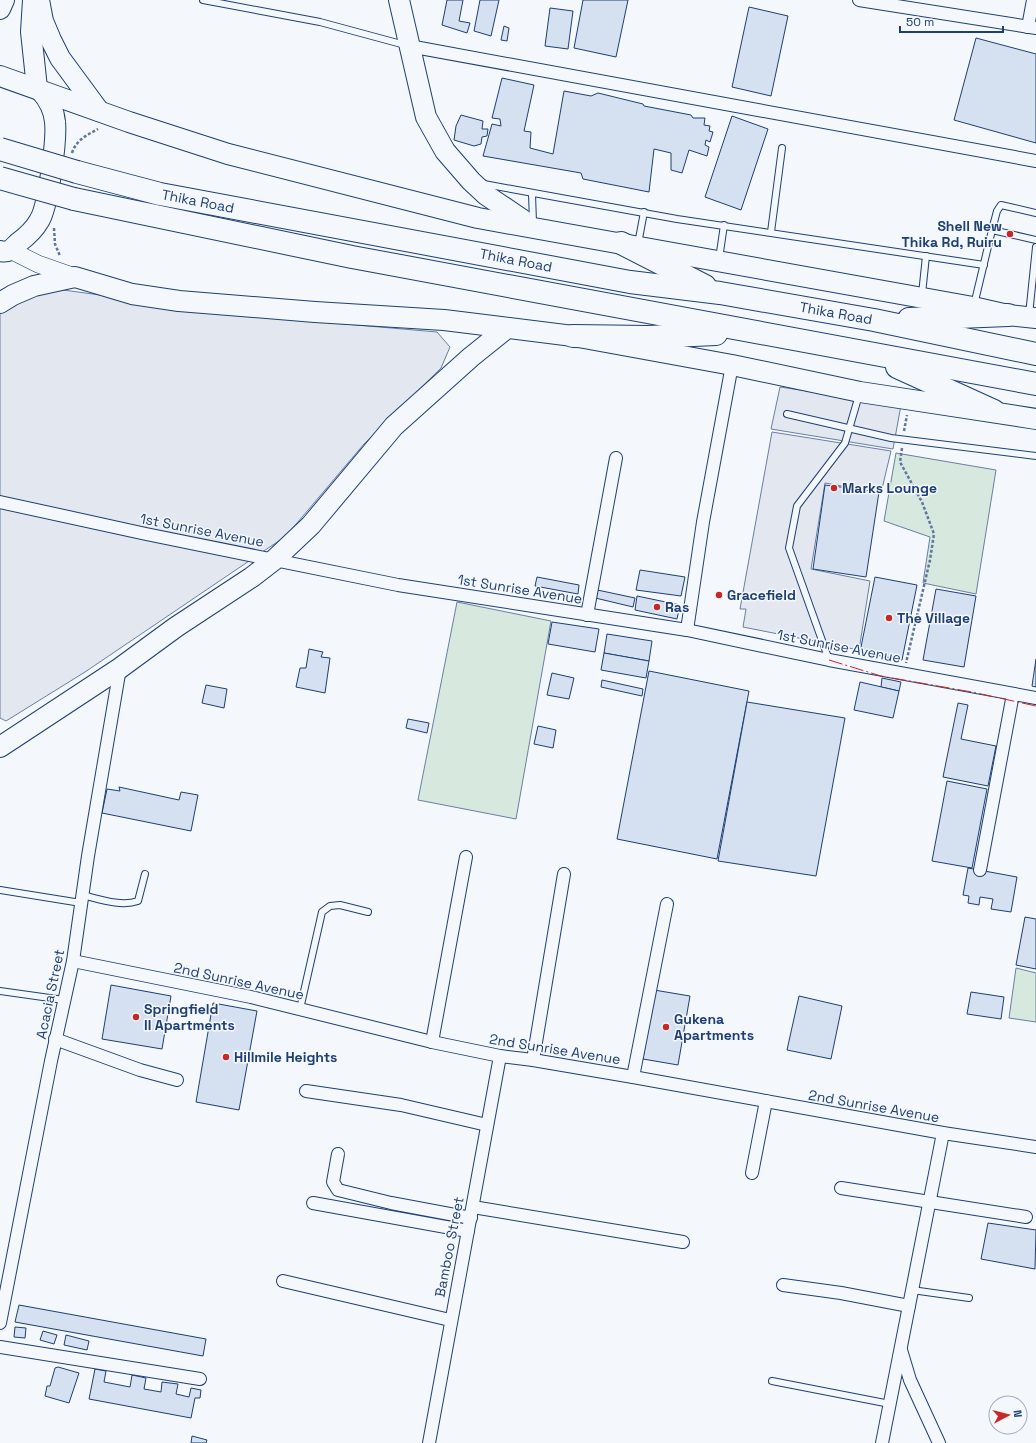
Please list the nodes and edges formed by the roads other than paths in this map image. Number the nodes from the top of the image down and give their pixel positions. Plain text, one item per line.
1 (4, 0) edge
2 (33, 0) edge
3 (39, 0) edge
4 (203, 0) edge
5 (399, 0) edge
6 (859, 0) edge
7 (1033, 0) edge
8 (0, 9) edge
9 (1032, 28) edge
10 (409, 46) junction
11 (0, 76) edge
12 (39, 89) junction
13 (98, 111) junction
14 (782, 148) dead end
15 (0, 149) edge
16 (1036, 161) edge
17 (0, 178) edge
18 (471, 181) junction
19 (532, 194) junction
20 (644, 212) junction
21 (1036, 213) edge
22 (724, 225) junction
23 (534, 227) junction
24 (992, 230) junction
25 (771, 232) junction
26 (1036, 240) edge
27 (629, 245) junction
28 (1036, 246) edge
29 (4, 253) edge
30 (926, 256) junction
31 (719, 261) junction
32 (984, 265) junction
33 (75, 277) junction
34 (720, 294) junction
35 (921, 298) junction
36 (0, 303) edge
37 (973, 307) junction
38 (1024, 317) edge
39 (874, 320) junction
40 (507, 328) junction
41 (751, 332) junction
42 (573, 336) junction
43 (867, 353) junction
44 (1036, 354) edge
45 (732, 365) junction
46 (1036, 384) edge
47 (860, 392) junction
48 (994, 411) junction
49 (787, 414) dead end
50 (1036, 419) edge
51 (849, 428) junction
52 (1036, 456) edge
53 (616, 458) dead end
54 (0, 502) edge
55 (274, 560) junction
56 (587, 615) junction
57 (687, 630) junction
58 (829, 660) junction
59 (120, 668) junction
60 (1013, 694) junction
61 (1036, 698) edge
62 (0, 747) edge
63 (466, 857) dead end
64 (980, 870) dead end
65 (145, 874) dead end
66 (564, 874) dead end
67 (0, 890) edge
68 (82, 899) junction
69 (667, 904) dead end
70 (368, 912) dead end
71 (73, 961) junction
72 (0, 991) edge
73 (64, 1000) junction
74 (300, 1009) junction
75 (55, 1040) junction
76 (432, 1042) junction
77 (500, 1056) junction
78 (533, 1060) junction
79 (633, 1077) junction
80 (176, 1080) dead end
81 (306, 1091) dead end
82 (766, 1101) junction
83 (488, 1125) junction
84 (943, 1133) junction
85 (1036, 1147) edge
86 (338, 1154) dead end
87 (752, 1173) dead end
88 (841, 1188) dead end
89 (313, 1203) dead end
90 (930, 1203) junction
91 (472, 1213) junction
92 (1026, 1217) dead end
93 (468, 1231) junction
94 (683, 1242) dead end
95 (283, 1281) dead end
96 (783, 1285) dead end
97 (912, 1290) junction
98 (969, 1298) dead end
99 (909, 1306) junction
100 (450, 1320) junction
101 (0, 1323) edge
102 (0, 1347) edge
103 (901, 1349) junction
104 (200, 1379) dead end
105 (772, 1382) dead end
106 (890, 1404) junction
107 (429, 1443) edge
108 (882, 1443) edge
109 (939, 1443) edge

1 - 8 main road
2 - 12 main road
3 - 13 main road
4 - 10 lane
5 - 10 main road
6 - 9 street
7 - 9 street
10 - 16 street
10 - 18 main road
11 - 12 main road
12 - 13 main road
12 - 29 main road
13 - 23 main road
14 - 25 lane
15 - 34 highway, Thika Road, bridge
17 - 41 highway, Thika Road, bridge
18 - 19 lane
18 - 23 main road
19 - 20 lane
19 - 23 lane
20 - 22 lane
20 - 27 lane
21 - 24 lane
22 - 25 lane
22 - 31 lane
23 - 27 main road
24 - 26 lane
24 - 32 lane
25 - 30 lane
27 - 31 main road
27 - 34 highway
28 - 38 lane
29 - 33 main road
30 - 32 lane
30 - 35 lane
31 - 35 main road
32 - 37 lane
33 - 36 main road
33 - 40 main road
34 - 39 highway, Thika Road
35 - 37 main road
37 - 38 main road
38 - 39 highway
39 - 44 highway, Thika Road
40 - 42 main road
40 - 55 main road
41 - 42 highway
41 - 43 highway, Thika Road
42 - 45 main road
43 - 46 highway, Thika Road
43 - 48 highway
45 - 47 main road
45 - 57 street
47 - 48 main road
47 - 51 lane
48 - 50 main road
49 - 51 lane
51 - 52 lane
51 - 58 lane
53 - 56 street
54 - 55 street, 1st Sunrise Avenue
55 - 56 street, 1st Sunrise Avenue
55 - 59 main road
56 - 57 street, 1st Sunrise Avenue
57 - 58 street, 1st Sunrise Avenue
58 - 60 street, 1st Sunrise Avenue
59 - 62 main road
59 - 68 street, Acacia Street
60 - 61 street, 1st Sunrise Avenue
60 - 64 street
63 - 76 street
65 - 68 lane
66 - 78 street
67 - 68 lane
68 - 71 street, Acacia Street
69 - 79 street
70 - 74 lane
71 - 73 street, Acacia Street
71 - 74 street, 2nd Sunrise Avenue
72 - 73 lane
73 - 75 street, Acacia Street
74 - 76 street, 2nd Sunrise Avenue
75 - 80 street
75 - 101 street, Acacia Street
76 - 77 street, 2nd Sunrise Avenue
77 - 78 street, 2nd Sunrise Avenue
77 - 83 street, Bamboo Street
78 - 79 street, 2nd Sunrise Avenue
79 - 82 street, 2nd Sunrise Avenue
81 - 83 street
82 - 84 street, 2nd Sunrise Avenue
82 - 87 street
83 - 91 street, Bamboo Street
84 - 85 street, 2nd Sunrise Avenue
84 - 90 street
86 - 91 street
88 - 90 street
89 - 93 street
90 - 92 street
90 - 97 street
91 - 93 street, Bamboo Street
91 - 94 street
93 - 100 street, Bamboo Street
95 - 100 street
96 - 99 street
97 - 98 lane
97 - 99 street
99 - 103 street
100 - 107 street, Bamboo Street
102 - 104 street
103 - 106 street
103 - 109 street
105 - 106 lane
106 - 108 street

